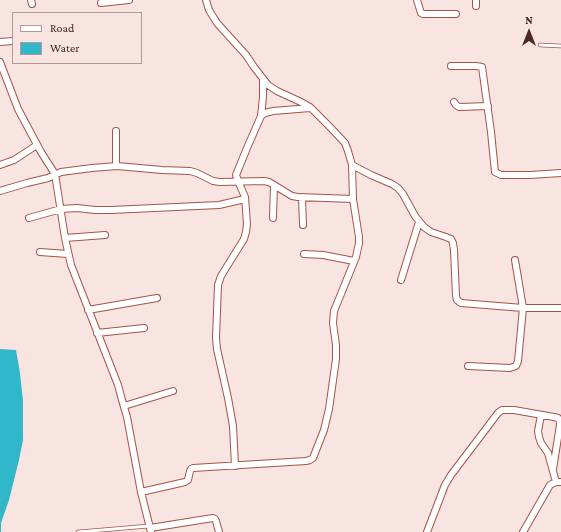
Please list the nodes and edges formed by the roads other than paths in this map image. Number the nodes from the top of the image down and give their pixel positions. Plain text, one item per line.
1 (129, 0) edge
2 (206, 0) edge
3 (417, 0) edge
4 (100, 3) dead end
5 (456, 14) dead end
6 (12, 41) edge
7 (0, 42) edge
8 (540, 45) dead end
9 (561, 46) edge
10 (0, 62) edge
11 (451, 66) dead end
12 (263, 79) junction
13 (454, 102) dead end
14 (488, 106) junction
15 (310, 108) junction
16 (261, 116) junction
17 (116, 131) dead end
18 (37, 145) junction
19 (0, 165) edge
20 (352, 165) junction
21 (116, 166) junction
22 (561, 173) edge
23 (55, 174) junction
24 (238, 181) junction
25 (274, 184) junction
26 (0, 191) edge
27 (302, 197) junction
28 (245, 199) junction
29 (353, 199) junction
30 (61, 209) junction
31 (29, 218) dead end
32 (272, 218) dead end
33 (419, 222) junction
34 (303, 225) dead end
35 (105, 235) dead end
36 (65, 238) junction
37 (40, 252) dead end
38 (68, 254) junction
39 (304, 254) dead end
40 (515, 260) dead end
41 (354, 261) junction
42 (401, 280) dead end
43 (157, 298) dead end
44 (523, 308) junction
45 (561, 308) edge
46 (88, 310) junction
47 (144, 328) dead end
48 (97, 333) junction
49 (468, 366) dead end
50 (173, 391) dead end
51 (124, 406) junction
52 (541, 415) junction
53 (236, 466) junction
54 (553, 469) junction
55 (559, 482) edge
56 (141, 492) junction
57 (150, 529) edge
58 (93, 531) edge
59 (78, 532) edge
60 (219, 532) edge
61 (427, 532) edge
62 (524, 532) edge

1 - 4 street
2 - 12 street
3 - 5 street
6 - 7 street
8 - 9 lane
10 - 18 street
11 - 14 street
12 - 15 street
12 - 16 street
13 - 14 street
14 - 22 street
15 - 16 street
15 - 20 street
16 - 24 street
17 - 21 street
18 - 19 street
18 - 23 street
20 - 29 street
20 - 33 street
21 - 23 street
21 - 24 street
23 - 26 street
23 - 30 street
24 - 25 street
24 - 28 street
25 - 27 street
25 - 32 street
27 - 29 street
27 - 34 street
28 - 30 street
28 - 53 street
29 - 41 street
30 - 31 street
30 - 36 street
33 - 42 street
33 - 44 street
35 - 36 street
36 - 38 street
37 - 38 street
38 - 46 street
39 - 41 street
40 - 44 street
41 - 53 street
43 - 46 street
44 - 45 street
44 - 49 street
46 - 48 street
47 - 48 street
48 - 51 street
50 - 51 street
51 - 56 street
52 - 54 street
52 - 54 street
52 - 61 street
53 - 56 street
54 - 55 street
55 - 62 street
56 - 57 street
57 - 58 lane
57 - 60 street
58 - 59 lane

